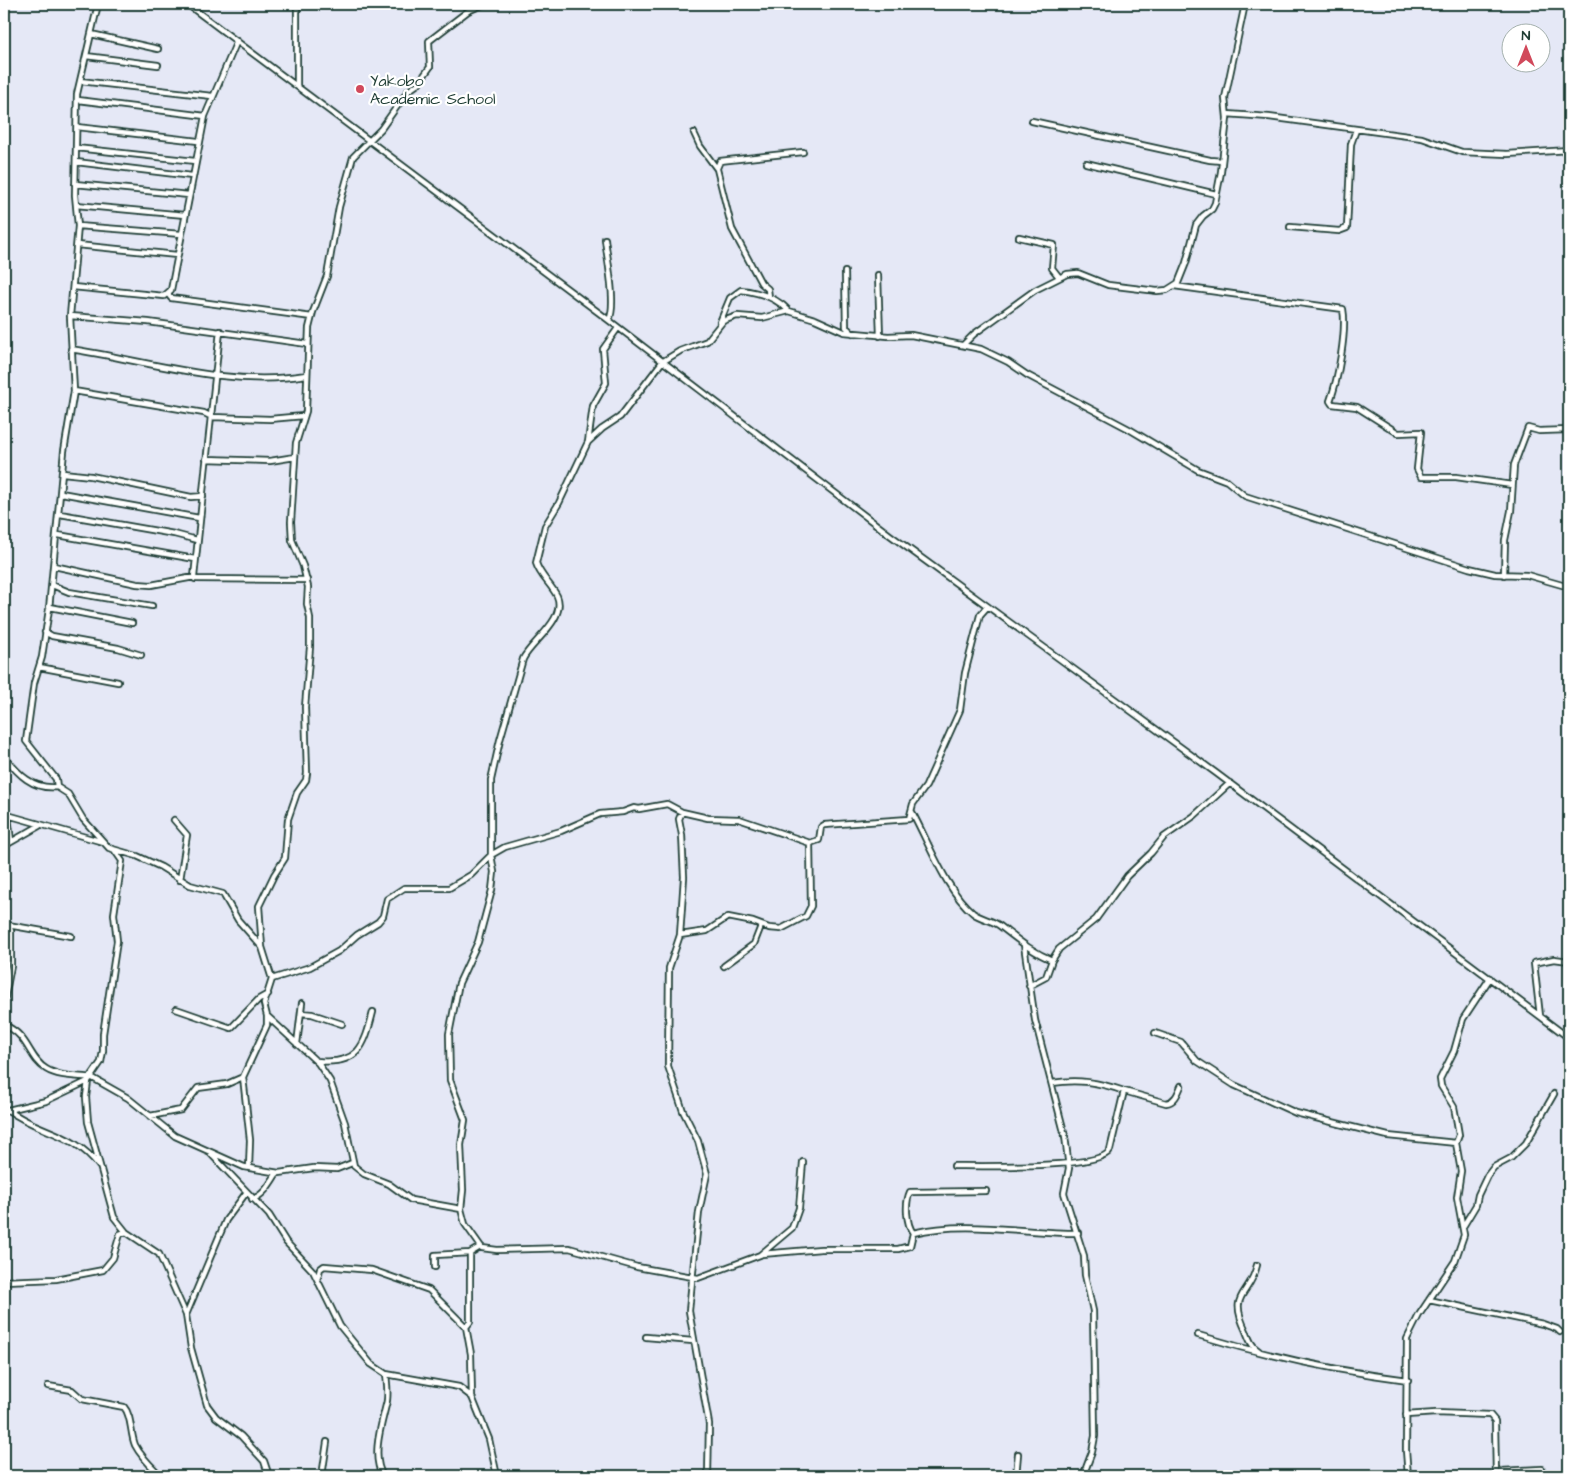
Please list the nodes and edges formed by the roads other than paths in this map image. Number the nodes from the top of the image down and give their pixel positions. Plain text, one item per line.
1 (98, 4) edge
2 (188, 4) edge
3 (297, 4) edge
4 (484, 4) edge
5 (1246, 4) edge
6 (91, 34) junction
7 (237, 41) junction
8 (158, 49) dead end
9 (86, 56) junction
10 (158, 65) dead end
11 (80, 81) junction
12 (297, 86) junction
13 (212, 96) junction
14 (78, 100) junction
15 (1227, 114) junction
16 (205, 116) junction
17 (1032, 121) dead end
18 (77, 127) junction
19 (1356, 130) junction
20 (694, 133) dead end
21 (198, 141) junction
22 (370, 142) junction
23 (76, 148) junction
24 (1569, 150) edge
25 (803, 152) dead end
26 (195, 161) junction
27 (1222, 161) junction
28 (76, 162) junction
29 (1086, 163) dead end
30 (717, 169) junction
31 (192, 176) junction
32 (75, 184) junction
33 (1216, 194) junction
34 (189, 195) junction
35 (76, 205) junction
36 (185, 215) junction
37 (78, 226) junction
38 (1290, 227) dead end
39 (181, 234) junction
40 (1019, 236) dead end
41 (605, 239) dead end
42 (77, 245) junction
43 (177, 255) junction
44 (845, 272) dead end
45 (878, 275) dead end
46 (1059, 277) junction
47 (1174, 286) junction
48 (73, 287) junction
49 (168, 294) junction
50 (769, 297) junction
51 (789, 312) junction
52 (70, 316) junction
53 (312, 317) junction
54 (609, 320) junction
55 (720, 324) junction
56 (618, 328) junction
57 (220, 332) junction
58 (852, 333) junction
59 (880, 336) junction
60 (307, 344) junction
61 (964, 344) junction
62 (71, 348) junction
63 (662, 362) junction
64 (216, 375) junction
65 (306, 375) junction
66 (74, 390) junction
67 (304, 416) junction
68 (212, 417) junction
69 (1569, 430) edge
70 (588, 442) junction
71 (295, 457) junction
72 (206, 459) junction
73 (63, 473) junction
74 (1512, 485) junction
75 (61, 494) junction
76 (203, 496) junction
77 (60, 514) junction
78 (199, 518) junction
79 (58, 534) junction
80 (196, 540) junction
81 (195, 559) junction
82 (54, 566) junction
83 (1504, 575) junction
84 (194, 577) junction
85 (307, 580) junction
86 (52, 585) junction
87 (1569, 587) edge
88 (152, 606) dead end
89 (987, 607) junction
90 (50, 608) junction
91 (132, 623) dead end
92 (45, 632) junction
93 (141, 655) dead end
94 (39, 666) junction
95 (118, 682) dead end
96 (4, 756) edge
97 (1230, 783) junction
98 (58, 787) junction
99 (682, 812) junction
100 (912, 812) junction
101 (6, 815) edge
102 (174, 820) dead end
103 (38, 826) junction
104 (11, 841) junction
105 (103, 842) junction
106 (810, 843) junction
107 (4, 846) edge
108 (114, 850) junction
109 (491, 855) junction
110 (180, 880) junction
111 (4, 924) edge
112 (761, 926) junction
113 (680, 935) junction
114 (71, 936) dead end
115 (1024, 945) junction
116 (262, 947) junction
117 (1052, 960) junction
118 (1569, 961) edge
119 (724, 966) dead end
120 (1490, 978) junction
121 (272, 979) junction
122 (1029, 986) junction
123 (268, 994) junction
124 (4, 1002) edge
125 (302, 1003) dead end
126 (176, 1010) dead end
127 (374, 1012) dead end
128 (301, 1013) junction
129 (267, 1016) junction
130 (1540, 1016) junction
131 (342, 1024) dead end
132 (4, 1026) edge
133 (1154, 1033) dead end
134 (1569, 1038) edge
135 (297, 1044) junction
136 (315, 1060) junction
137 (244, 1077) junction
138 (90, 1079) junction
139 (1052, 1083) junction
140 (1181, 1086) dead end
141 (1124, 1091) junction
142 (1554, 1094) dead end
143 (6, 1110) edge
144 (150, 1116) junction
145 (1456, 1143) junction
146 (211, 1154) junction
147 (803, 1162) dead end
148 (352, 1163) junction
149 (1068, 1164) junction
150 (954, 1166) dead end
151 (101, 1168) junction
152 (249, 1168) junction
153 (277, 1173) junction
154 (986, 1191) dead end
155 (246, 1193) junction
156 (252, 1199) junction
157 (461, 1209) junction
158 (1463, 1227) junction
159 (126, 1232) junction
160 (913, 1233) junction
161 (1078, 1233) junction
162 (480, 1246) junction
163 (470, 1254) junction
164 (760, 1254) junction
165 (1257, 1265) dead end
166 (435, 1267) dead end
167 (318, 1277) junction
168 (692, 1278) junction
169 (4, 1281) edge
170 (1429, 1300) junction
171 (186, 1315) junction
172 (466, 1327) junction
173 (1560, 1332) dead end
174 (1198, 1335) dead end
175 (646, 1336) dead end
176 (693, 1341) junction
177 (1270, 1355) junction
178 (386, 1374) junction
179 (1408, 1380) junction
180 (48, 1386) dead end
181 (472, 1397) junction
182 (1406, 1415) junction
183 (327, 1442) dead end
184 (1018, 1454) dead end
185 (1542, 1469) dead end
186 (161, 1476) edge
187 (269, 1476) edge
188 (322, 1476) edge
189 (383, 1476) edge
190 (497, 1476) edge
191 (708, 1476) edge
192 (1016, 1476) edge
193 (1083, 1476) edge
194 (1408, 1476) edge
195 (1496, 1476) edge

1 - 6 street
2 - 7 street
3 - 12 street
4 - 22 street
5 - 15 street
6 - 8 street
6 - 9 street
7 - 12 street
7 - 13 street
9 - 10 street
9 - 11 street
11 - 13 street
11 - 14 street
12 - 22 street
13 - 16 street
14 - 16 street
14 - 18 street
15 - 19 street
15 - 27 street
16 - 21 street
17 - 27 street
18 - 21 street
18 - 23 street
19 - 24 street
19 - 38 street
20 - 30 street
21 - 26 street
22 - 53 street
22 - 54 street
23 - 26 street
23 - 28 street
25 - 30 street
26 - 31 street
27 - 33 street
28 - 31 street
28 - 32 street
29 - 33 street
30 - 50 street
31 - 34 street
32 - 34 street
32 - 35 street
33 - 47 street
34 - 36 street
35 - 36 street
35 - 37 street
36 - 39 street
37 - 39 street
37 - 42 street
39 - 43 street
40 - 46 street
41 - 54 street
42 - 43 street
42 - 48 street
43 - 49 street
44 - 58 street
45 - 59 street
46 - 47 street
46 - 61 street
47 - 74 street
48 - 49 street
48 - 52 street
49 - 53 street
50 - 51 street
50 - 55 street
51 - 55 street
51 - 58 street
52 - 57 street
52 - 62 street
53 - 60 street
54 - 56 street
55 - 63 street
56 - 63 street
56 - 70 street
57 - 60 street
57 - 64 street
58 - 59 street
59 - 61 street
60 - 65 street
61 - 83 street
62 - 64 street
62 - 66 street
63 - 70 street
63 - 89 street
64 - 65 street
64 - 68 street
65 - 67 street
66 - 68 street
66 - 73 street
67 - 68 street
67 - 71 street
68 - 72 street
69 - 74 street
70 - 109 street
71 - 72 street
71 - 85 street
72 - 76 street
73 - 75 street
73 - 76 street
74 - 83 street
75 - 77 street
75 - 78 street
76 - 78 street
77 - 79 street
77 - 80 street
78 - 80 street
79 - 81 street
79 - 82 street
80 - 81 street
81 - 84 street
82 - 84 street
82 - 86 street
83 - 87 street
84 - 85 street
85 - 116 street
86 - 88 street
86 - 90 street
89 - 97 street
89 - 100 street
90 - 91 street
90 - 92 street
92 - 93 street
92 - 94 street
94 - 95 street
94 - 98 street
96 - 98 street
97 - 117 street
97 - 120 street
98 - 105 street
99 - 106 street
99 - 109 street
99 - 113 street
100 - 106 street
100 - 115 street
101 - 103 street
101 - 104 street
102 - 110 street
103 - 104 street
103 - 105 street
104 - 107 street
105 - 108 street
106 - 112 street
108 - 110 street
108 - 138 street
109 - 121 street
109 - 157 street
110 - 116 street
111 - 114 street
111 - 124 street
112 - 113 street
112 - 119 street
113 - 168 street
115 - 117 street
115 - 122 street
116 - 121 street
117 - 122 street
118 - 130 street
120 - 130 street
120 - 145 street
121 - 123 street
122 - 139 street
123 - 126 street
123 - 129 street
125 - 128 street
127 - 136 street
128 - 131 street
128 - 135 street
129 - 135 street
129 - 137 street
130 - 134 street
132 - 138 street
133 - 145 street
135 - 136 street
136 - 148 street
137 - 144 street
137 - 152 street
138 - 143 street
138 - 144 street
138 - 151 street
139 - 141 street
139 - 149 street
140 - 141 street
141 - 149 street
142 - 158 street
143 - 151 street
144 - 146 street
145 - 158 street
146 - 152 street
146 - 155 street
147 - 164 street
148 - 153 street
148 - 157 street
149 - 150 street
149 - 161 street
151 - 159 street
152 - 153 street
153 - 156 street
154 - 160 street
155 - 156 street
155 - 171 street
156 - 167 street
157 - 162 street
158 - 170 street
159 - 169 street
159 - 171 street
160 - 161 street
160 - 164 street
161 - 193 street
162 - 163 street
162 - 168 street
163 - 166 street
163 - 172 street
164 - 168 street
165 - 177 street
167 - 172 street
167 - 178 street
168 - 176 street
170 - 173 street
170 - 179 street
171 - 187 street
172 - 181 street
174 - 177 street
175 - 176 street
176 - 191 street
177 - 179 street
178 - 181 street
178 - 189 street
179 - 182 street
180 - 186 street
181 - 190 street
182 - 194 street
182 - 195 street
183 - 188 street
184 - 192 street
185 - 195 street

